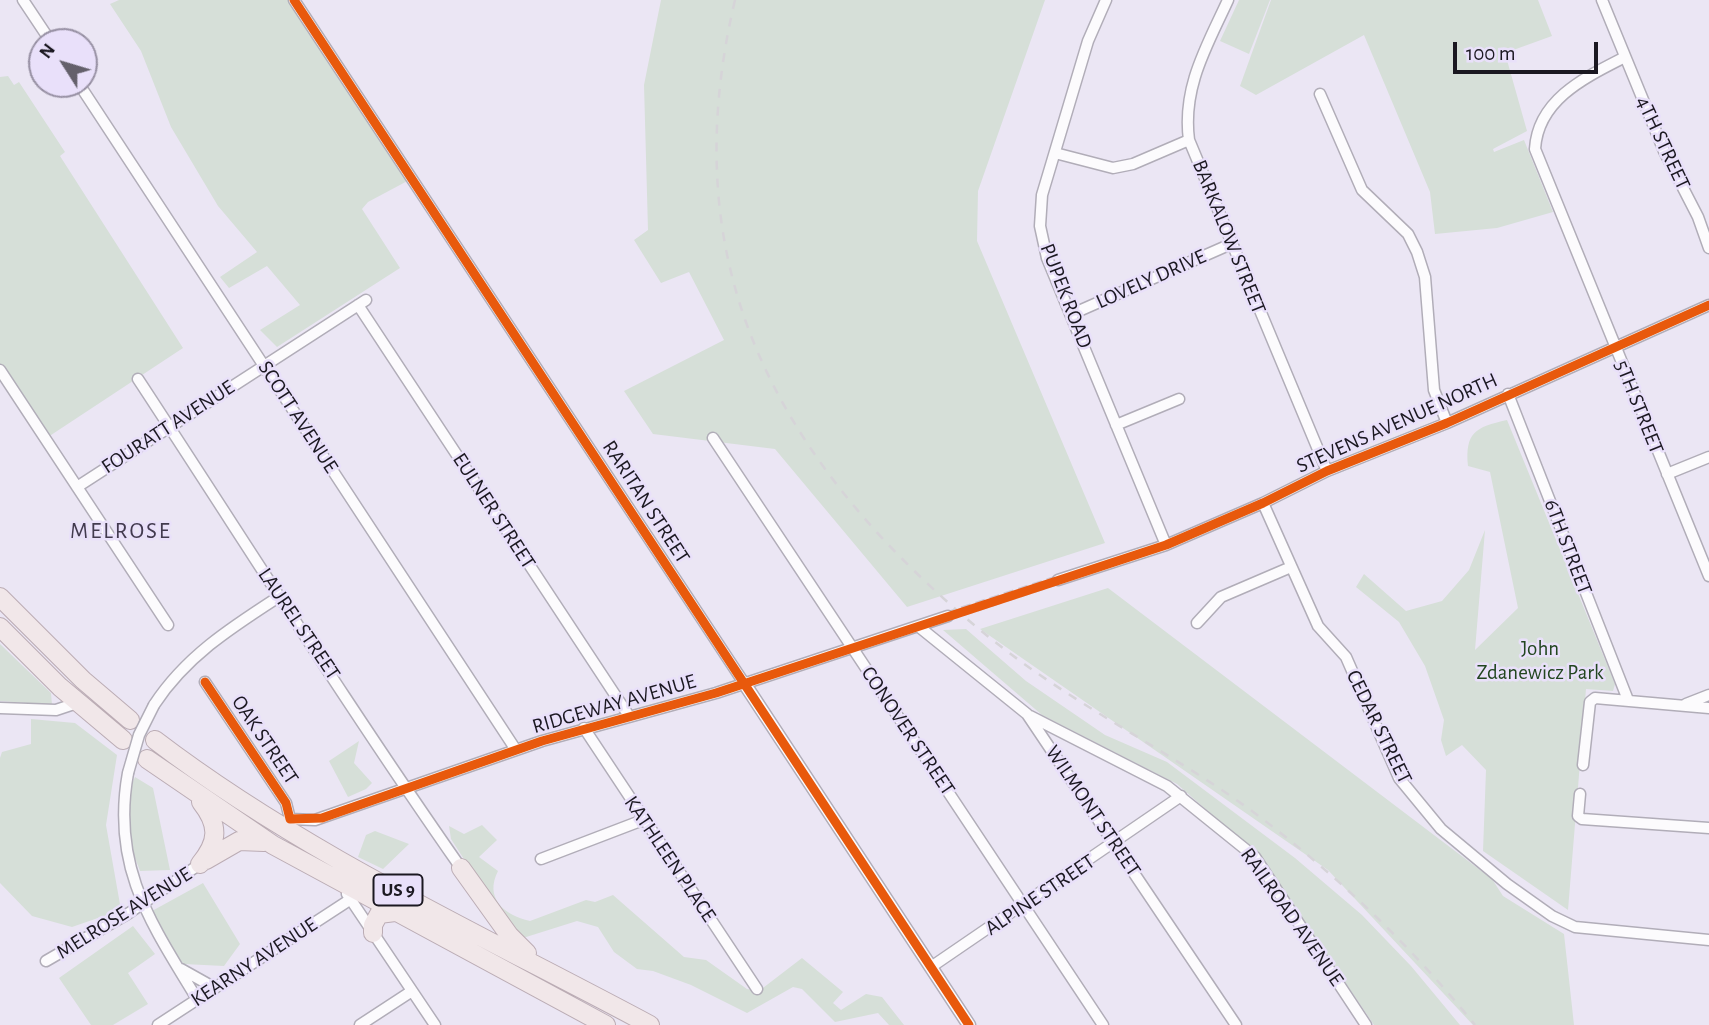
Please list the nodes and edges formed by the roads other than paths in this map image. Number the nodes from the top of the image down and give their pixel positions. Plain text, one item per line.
1 (23, 0) edge
2 (293, 0) edge
3 (1106, 0) edge
4 (1228, 0) edge
5 (1601, 0) edge
6 (42, 28) edge
7 (1625, 57) junction
8 (1321, 94) dead end
9 (88, 98) edge
10 (1189, 140) junction
11 (1055, 153) junction
12 (1709, 209) edge
13 (1698, 217) junction
14 (1231, 244) junction
15 (1709, 247) edge
16 (362, 302) joint
17 (1709, 305) edge
18 (1072, 314) junction
19 (1614, 346) junction
20 (264, 364) junction
21 (0, 370) edge
22 (138, 379) dead end
23 (1508, 394) junction
24 (1179, 399) dead end
25 (1447, 422) junction
26 (1116, 425) junction
27 (169, 426) junction
28 (713, 438) dead end
29 (1709, 457) edge
30 (1327, 471) junction
31 (1667, 474) junction
32 (77, 487) junction
33 (1263, 503) junction
34 (1166, 545) junction
35 (1291, 567) junction
36 (1709, 576) edge
37 (1058, 580) tunnel mouth
38 (280, 596) junction
39 (0, 597) edge
40 (948, 616) tunnel mouth
41 (1197, 623) dead end
42 (168, 625) dead end
43 (918, 626) junction
44 (0, 627) edge
45 (852, 647) junction
46 (205, 682) dead end
47 (744, 683) junction
48 (1709, 695) edge
49 (1628, 700) junction
50 (77, 702) junction
51 (1681, 706) junction
52 (0, 708) edge
53 (1709, 708) edge
54 (1027, 715) junction
55 (629, 716) junction
56 (130, 720) dead end
57 (584, 728) junction
58 (123, 740) dead end
59 (155, 740) dead end
60 (516, 750) junction
61 (147, 759) dead end
62 (1583, 765) dead end
63 (405, 789) junction
64 (195, 794) junction
65 (1580, 794) dead end
66 (1181, 796) junction
67 (258, 811) junction
68 (290, 819) junction
69 (643, 820) junction
70 (1709, 828) edge
71 (1116, 844) junction
72 (273, 845) junction
73 (541, 859) dead end
74 (201, 864) junction
75 (461, 868) joint
76 (339, 883) junction
77 (351, 899) junction
78 (142, 905) junction
79 (1025, 906) junction
80 (395, 912) junction
81 (373, 933) junction
82 (1709, 940) edge
83 (47, 961) dead end
84 (174, 962) junction
85 (931, 967) junction
86 (546, 969) junction
87 (215, 988) junction
88 (757, 989) dead end
89 (412, 991) junction
90 (197, 999) junction
91 (158, 1025) edge
92 (360, 1025) edge
93 (435, 1025) edge
94 (606, 1025) edge
95 (650, 1025) edge
96 (969, 1025) edge
97 (1103, 1025) edge
98 (1236, 1025) edge
99 (1366, 1025) edge

1 - 6 street
2 - 47 street, RARITAN STREET
3 - 11 street, PUPEK ROAD
4 - 10 street, BARKALOW STREET
5 - 7 street, 4TH STREET
7 - 13 street, 4TH STREET
7 - 19 street, 5TH STREET
8 - 25 street
9 - 20 street, SCOTT AVENUE
10 - 11 street
10 - 14 street, BARKALOW STREET
11 - 18 street, PUPEK ROAD
12 - 13 street
13 - 15 street, 4TH STREET
14 - 18 street, LOVELY DRIVE
14 - 30 street, BARKALOW STREET
16 - 20 street, FOURATT AVENUE
16 - 55 street, EULNER STREET
17 - 19 street, STEVENS AVENUE NORTH
18 - 26 street, PUPEK ROAD
19 - 23 street, STEVENS AVENUE NORTH
19 - 31 street, 5TH STREET
20 - 27 street, FOURATT AVENUE
20 - 60 street, SCOTT AVENUE
21 - 32 street
22 - 27 street, LAUREL STREET
23 - 25 street, STEVENS AVENUE NORTH
23 - 49 street, 6TH STREET
24 - 26 street
25 - 30 street, STEVENS AVENUE NORTH
26 - 34 street, PUPEK ROAD
27 - 32 street, FOURATT AVENUE
27 - 38 street, LAUREL STREET
28 - 45 street, CONOVER STREET
29 - 31 street
30 - 33 street, STEVENS AVENUE NORTH
31 - 36 street, 5TH STREET
32 - 42 street
33 - 34 street, STEVENS AVENUE NORTH
33 - 35 street, CEDAR STREET
34 - 37 street, STEVENS AVENUE NORTH
35 - 41 street
35 - 82 street, CEDAR STREET
38 - 63 street, LAUREL STREET
38 - 78 street, bridge
39 - 56 highway
40 - 43 street, RIDGEWAY AVENUE
43 - 45 street, RIDGEWAY AVENUE
43 - 54 street, WILMONT STREET
44 - 50 highway
45 - 47 street, RIDGEWAY AVENUE
45 - 79 street, CONOVER STREET
46 - 68 street, OAK STREET
47 - 55 street, RIDGEWAY AVENUE
47 - 85 street, RARITAN STREET
48 - 51 street
49 - 51 street
49 - 62 street
50 - 52 street
50 - 58 highway
51 - 53 street
54 - 66 street, RAILROAD AVENUE
54 - 71 street, WILMONT STREET
55 - 57 street, RIDGEWAY AVENUE
57 - 60 street, RIDGEWAY AVENUE
57 - 69 street, KATHLEEN PLACE
59 - 67 highway, US 9
60 - 63 street, RIDGEWAY AVENUE
61 - 64 highway, US 9
63 - 68 street, RIDGEWAY AVENUE
63 - 75 street, LAUREL STREET
64 - 72 highway, US 9
64 - 74 highway
65 - 70 street
66 - 71 street, ALPINE STREET
66 - 99 street, RAILROAD AVENUE
67 - 68 highway
67 - 86 highway, US 9
69 - 73 street
69 - 88 street, KATHLEEN PLACE
71 - 79 street, ALPINE STREET
71 - 98 street, WILMONT STREET
72 - 74 highway
72 - 76 highway, US 9
74 - 78 street, MELROSE AVENUE
75 - 86 highway
76 - 77 street
76 - 80 highway, US 9
77 - 81 street
77 - 87 street, KEARNY AVENUE
78 - 83 street, MELROSE AVENUE
78 - 84 street
79 - 85 street, ALPINE STREET
79 - 97 street, CONOVER STREET
80 - 81 highway
80 - 94 highway, US 9
81 - 89 street
84 - 87 street
84 - 90 street
85 - 96 street, RARITAN STREET
86 - 95 highway, US 9
87 - 90 street, KEARNY AVENUE
89 - 92 street
89 - 93 street
90 - 91 street, KEARNY AVENUE

